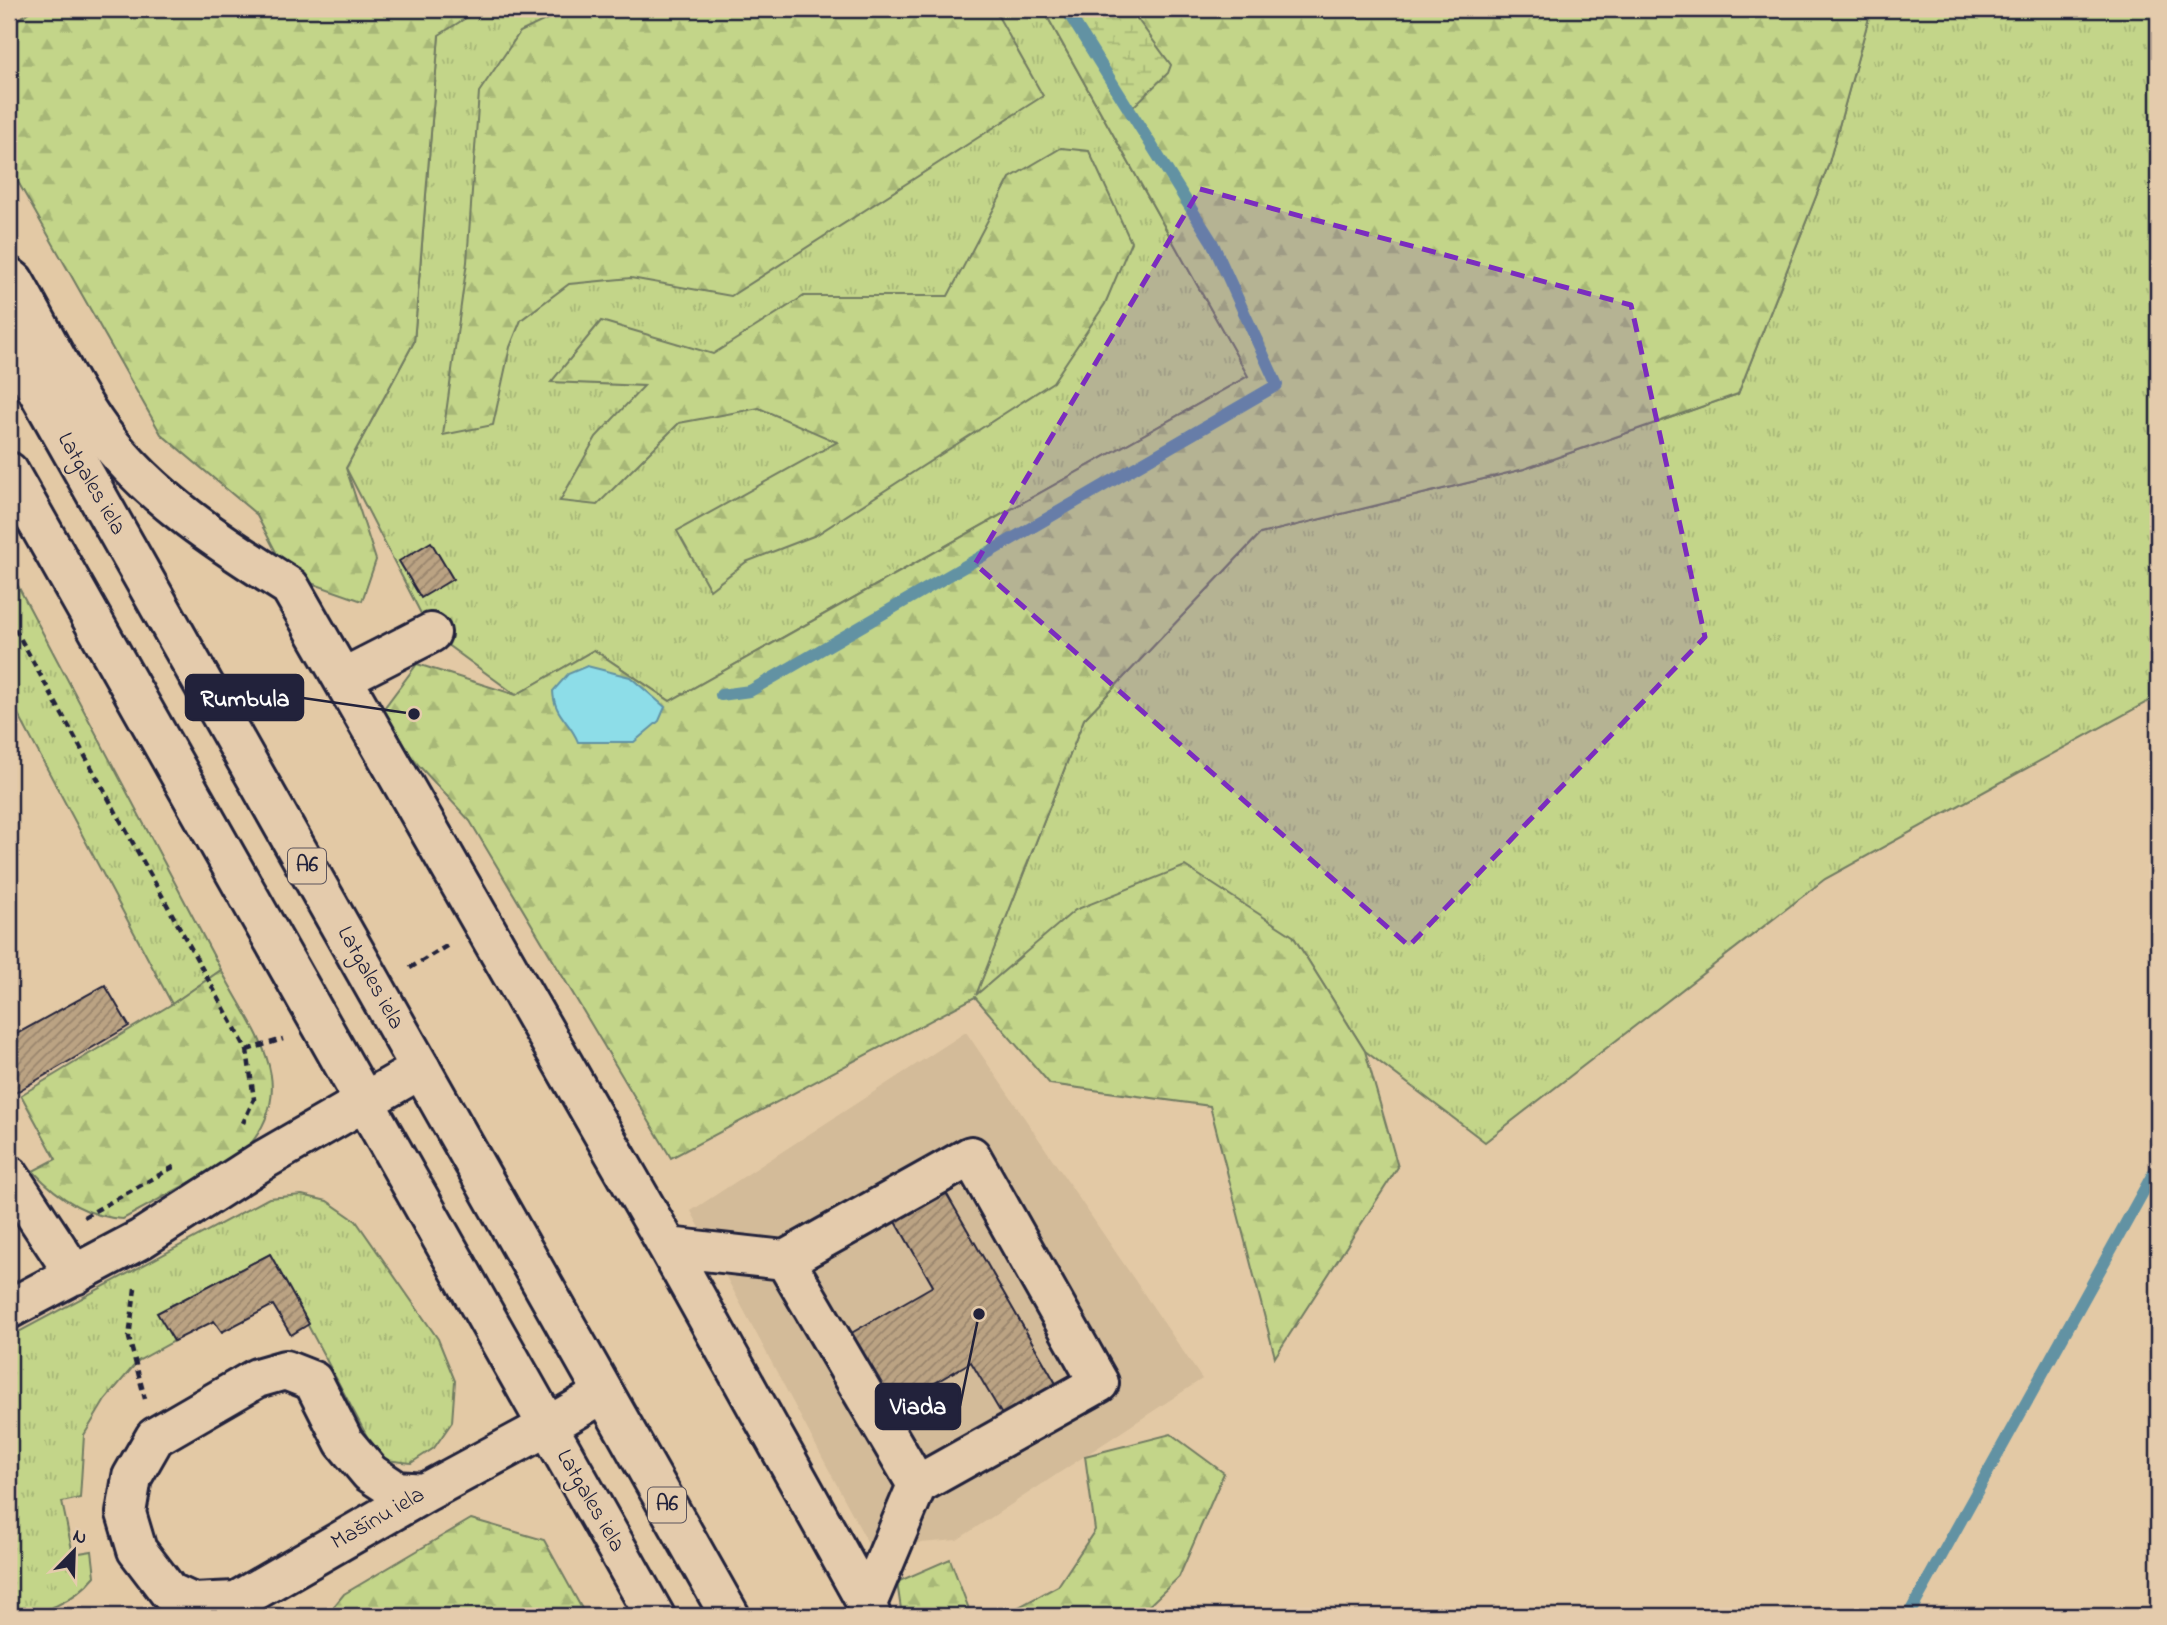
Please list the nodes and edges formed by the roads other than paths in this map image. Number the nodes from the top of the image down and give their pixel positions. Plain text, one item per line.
1 (9, 277) edge
2 (9, 340) edge
3 (9, 472) edge
4 (431, 633) dead end
5 (343, 678) junction
6 (421, 1069) junction
7 (363, 1100) junction
8 (9, 1175) edge
9 (668, 1247) junction
10 (785, 1260) junction
11 (75, 1275) junction
12 (9, 1309) edge
13 (604, 1393) junction
14 (548, 1426) junction
15 (917, 1485) junction
16 (424, 1493) junction
17 (223, 1609) edge
18 (869, 1610) edge
19 (655, 1616) edge
20 (730, 1616) edge

1 - 5 main road
2 - 6 main road, Latgales iela / A6
3 - 7 main road, Latgales iela
4 - 5 main road
5 - 9 main road
6 - 7 main road
6 - 13 main road, Latgales iela / A6
7 - 11 main road
7 - 14 main road, Latgales iela
8 - 11 main road
9 - 10 main road
9 - 18 main road
10 - 15 main road
10 - 15 main road
11 - 12 main road
13 - 14 main road, Mašīnu iela
13 - 20 main road, Latgales iela / A6
14 - 16 main road, Mašīnu iela
14 - 19 main road, Latgales iela
15 - 18 main road
16 - 17 main road, Mašīnu iela
16 - 17 main road

